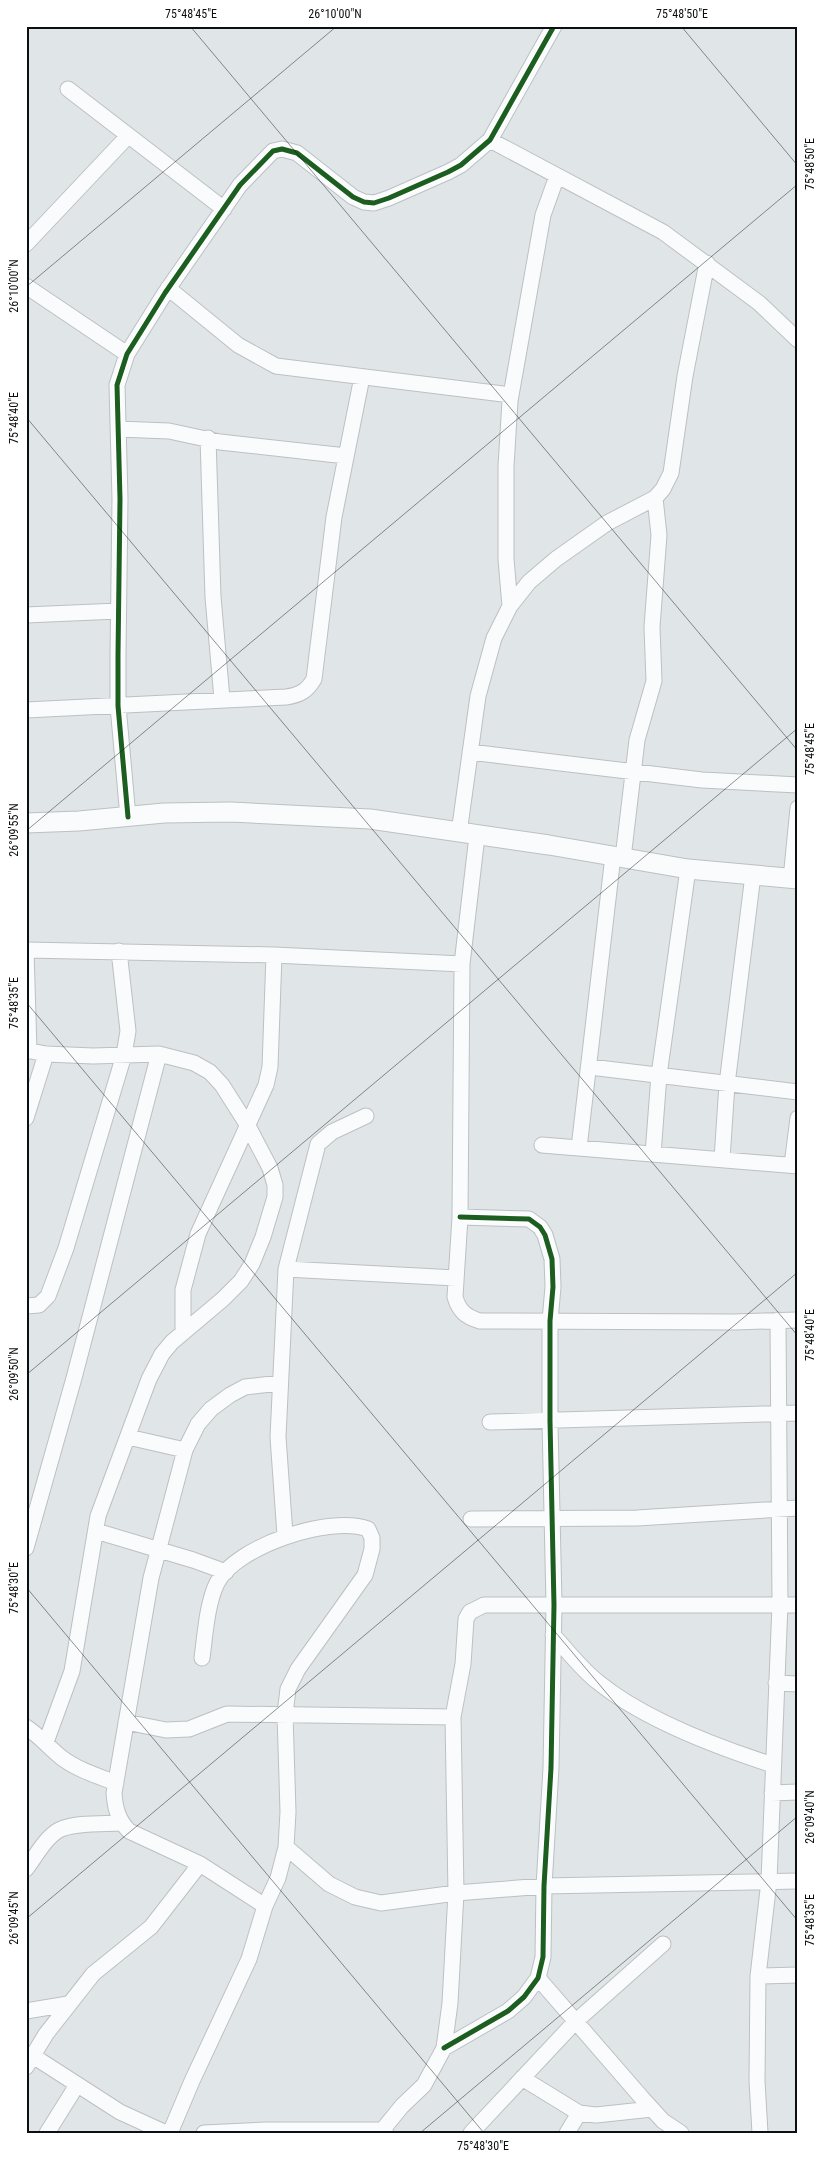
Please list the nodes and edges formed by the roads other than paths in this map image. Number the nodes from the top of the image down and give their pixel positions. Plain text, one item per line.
1 (554, 26) edge
2 (68, 89) dead end
3 (128, 136) junction
4 (490, 140) junction
5 (557, 176) junction
6 (224, 209) junction
7 (26, 244) edge
8 (707, 263) junction
9 (26, 286) edge
10 (168, 288) junction
11 (798, 340) edge
12 (127, 354) junction
13 (362, 376) junction
14 (511, 395) junction
15 (118, 429) junction
16 (208, 438) junction
17 (346, 456) junction
18 (655, 498) junction
19 (510, 606) junction
20 (118, 611) junction
21 (26, 615) edge
22 (222, 699) junction
23 (118, 706) junction
24 (26, 710) edge
25 (470, 752) junction
26 (633, 773) junction
27 (798, 785) edge
28 (798, 808) edge
29 (128, 817) junction
30 (26, 823) edge
31 (468, 834) junction
32 (618, 857) junction
33 (688, 869) junction
34 (753, 875) junction
35 (795, 879) edge
36 (26, 950) edge
37 (119, 951) junction
38 (274, 955) junction
39 (462, 964) junction
40 (28, 1050) edge
41 (46, 1054) junction
42 (160, 1054) junction
43 (124, 1055) junction
44 (590, 1067) junction
45 (659, 1075) junction
46 (727, 1084) junction
47 (798, 1092) edge
48 (366, 1116) dead end
49 (26, 1118) edge
50 (798, 1118) edge
51 (248, 1126) junction
52 (542, 1145) dead end
53 (579, 1148) junction
54 (653, 1154) junction
55 (722, 1159) junction
56 (795, 1165) edge
57 (460, 1217) junction
58 (286, 1269) junction
59 (456, 1278) junction
60 (26, 1306) edge
61 (778, 1320) junction
62 (798, 1320) edge
63 (550, 1321) junction
64 (183, 1332) junction
65 (280, 1383) junction
66 (780, 1413) junction
67 (798, 1413) edge
68 (550, 1421) junction
69 (490, 1422) dead end
70 (128, 1437) junction
71 (185, 1450) junction
72 (779, 1508) junction
73 (798, 1508) edge
74 (552, 1517) junction
75 (471, 1518) dead end
76 (96, 1531) junction
77 (285, 1535) junction
78 (26, 1548) edge
79 (160, 1551) junction
80 (226, 1572) junction
81 (554, 1604) junction
82 (780, 1604) junction
83 (798, 1605) edge
84 (553, 1635) junction
85 (202, 1658) dead end
86 (776, 1683) junction
87 (798, 1684) edge
88 (285, 1714) junction
89 (453, 1717) junction
90 (126, 1722) junction
91 (26, 1727) edge
92 (46, 1742) junction
93 (773, 1765) junction
94 (116, 1783) junction
95 (772, 1792) junction
96 (798, 1792) edge
97 (121, 1823) junction
98 (286, 1847) junction
99 (200, 1864) junction
100 (26, 1869) edge
101 (769, 1881) junction
102 (798, 1881) edge
103 (544, 1886) junction
104 (456, 1893) junction
105 (265, 1906) junction
106 (663, 1944) dead end
107 (798, 1975) edge
108 (758, 1976) junction
109 (538, 1978) junction
110 (68, 2004) junction
111 (26, 2011) edge
112 (575, 2022) junction
113 (444, 2048) junction
114 (29, 2062) edge
115 (522, 2078) junction
116 (77, 2085) junction
117 (652, 2109) junction
118 (579, 2113) junction
119 (258, 2131) edge
120 (383, 2132) edge
121 (48, 2133) edge
122 (166, 2133) edge
123 (170, 2133) edge
124 (204, 2133) edge
125 (471, 2133) edge
126 (567, 2133) edge
127 (681, 2133) edge
128 (760, 2133) edge

1 - 4 street
2 - 3 street
3 - 6 street
3 - 7 street
4 - 5 street
4 - 6 street
5 - 8 street
5 - 14 street
6 - 10 street
8 - 11 street
8 - 18 street
9 - 12 street
10 - 12 street
10 - 13 street
12 - 15 street
13 - 14 street
13 - 17 street
14 - 19 street
15 - 16 street
15 - 20 street
16 - 17 street
16 - 22 street
17 - 22 street
18 - 19 street
18 - 26 street
19 - 25 street
20 - 21 street
20 - 23 street
22 - 23 street
23 - 24 street
23 - 29 street
25 - 26 street
25 - 31 street
26 - 27 street
26 - 32 street
28 - 35 street
29 - 30 street
29 - 31 street
31 - 32 street
31 - 39 street
32 - 33 street
32 - 44 street
33 - 34 street
33 - 45 street
34 - 35 street
34 - 46 street
36 - 37 street
36 - 40 street
37 - 38 street
37 - 43 street
38 - 39 street
38 - 51 street
39 - 57 street
40 - 41 street
41 - 43 street
41 - 49 street
42 - 43 street
42 - 51 street
42 - 78 street
43 - 60 street
44 - 45 street
44 - 53 street
45 - 46 street
45 - 54 street
46 - 47 street
46 - 55 street
48 - 58 street
50 - 56 street
51 - 64 street
51 - 64 street
52 - 53 street
53 - 54 street
54 - 55 street
55 - 56 street
57 - 59 street
57 - 63 street
58 - 59 street
58 - 65 street
59 - 63 street
61 - 62 street
61 - 63 street
61 - 66 street
63 - 68 street
64 - 70 street
65 - 71 street
65 - 77 street
66 - 67 street
66 - 68 street
66 - 72 street
68 - 69 street
68 - 74 street
70 - 71 street
70 - 76 street
71 - 79 street
72 - 73 street
72 - 74 street
72 - 82 street
74 - 75 street
74 - 81 street
76 - 79 street
76 - 92 street
77 - 80 street
77 - 88 street
79 - 80 street
79 - 90 street
80 - 85 street
81 - 82 street
81 - 84 street
81 - 89 street
82 - 83 street
82 - 86 street
84 - 93 street
84 - 103 street
86 - 87 street
86 - 93 street
88 - 89 street
88 - 90 street
88 - 98 street
89 - 104 street
90 - 94 street
91 - 92 street
92 - 94 street
93 - 95 street
94 - 97 street
95 - 96 street
95 - 101 street
97 - 99 street
97 - 100 street
98 - 104 street
98 - 105 street
99 - 105 street
99 - 110 street
101 - 102 street
101 - 103 street
101 - 108 street
103 - 104 street
103 - 109 street
104 - 113 street
105 - 123 street
106 - 112 street
107 - 108 street
108 - 128 street
109 - 112 street
109 - 113 street
110 - 111 street
110 - 114 street
112 - 115 street
112 - 117 street
113 - 120 street
114 - 116 street
115 - 118 street
115 - 125 street
116 - 121 street
116 - 122 street
117 - 118 street
117 - 127 street
118 - 126 street
119 - 120 street
119 - 124 street

